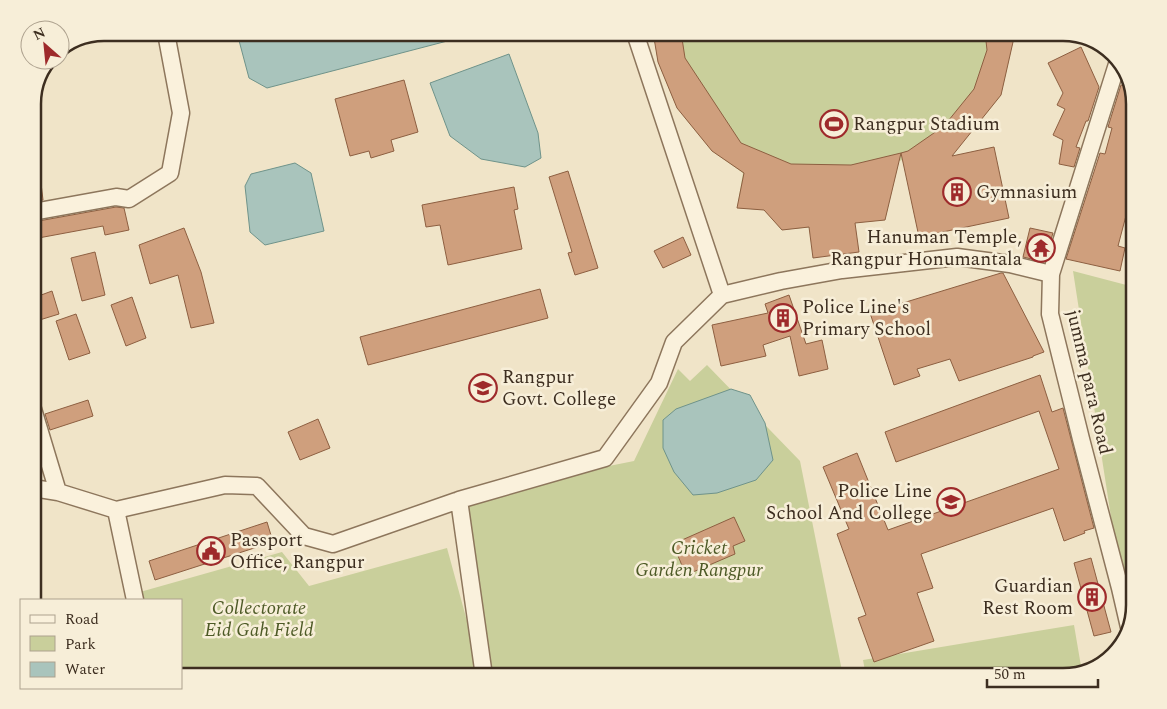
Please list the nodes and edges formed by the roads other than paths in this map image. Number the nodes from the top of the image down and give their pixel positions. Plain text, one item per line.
1 (168, 41) edge
2 (638, 41) edge
3 (1115, 70) edge
4 (41, 211) edge
5 (1051, 274) junction
6 (722, 295) junction
7 (41, 436) edge
8 (41, 489) edge
9 (58, 492) junction
10 (458, 500) junction
11 (116, 510) junction
12 (135, 599) edge
13 (1125, 611) edge
14 (483, 668) edge

1 - 4 street
2 - 6 street
3 - 5 street, jumma para Road
5 - 6 street
5 - 13 street, jumma para Road
6 - 10 street
7 - 9 street
8 - 9 street
9 - 11 street
10 - 11 street
10 - 14 street
11 - 12 street

